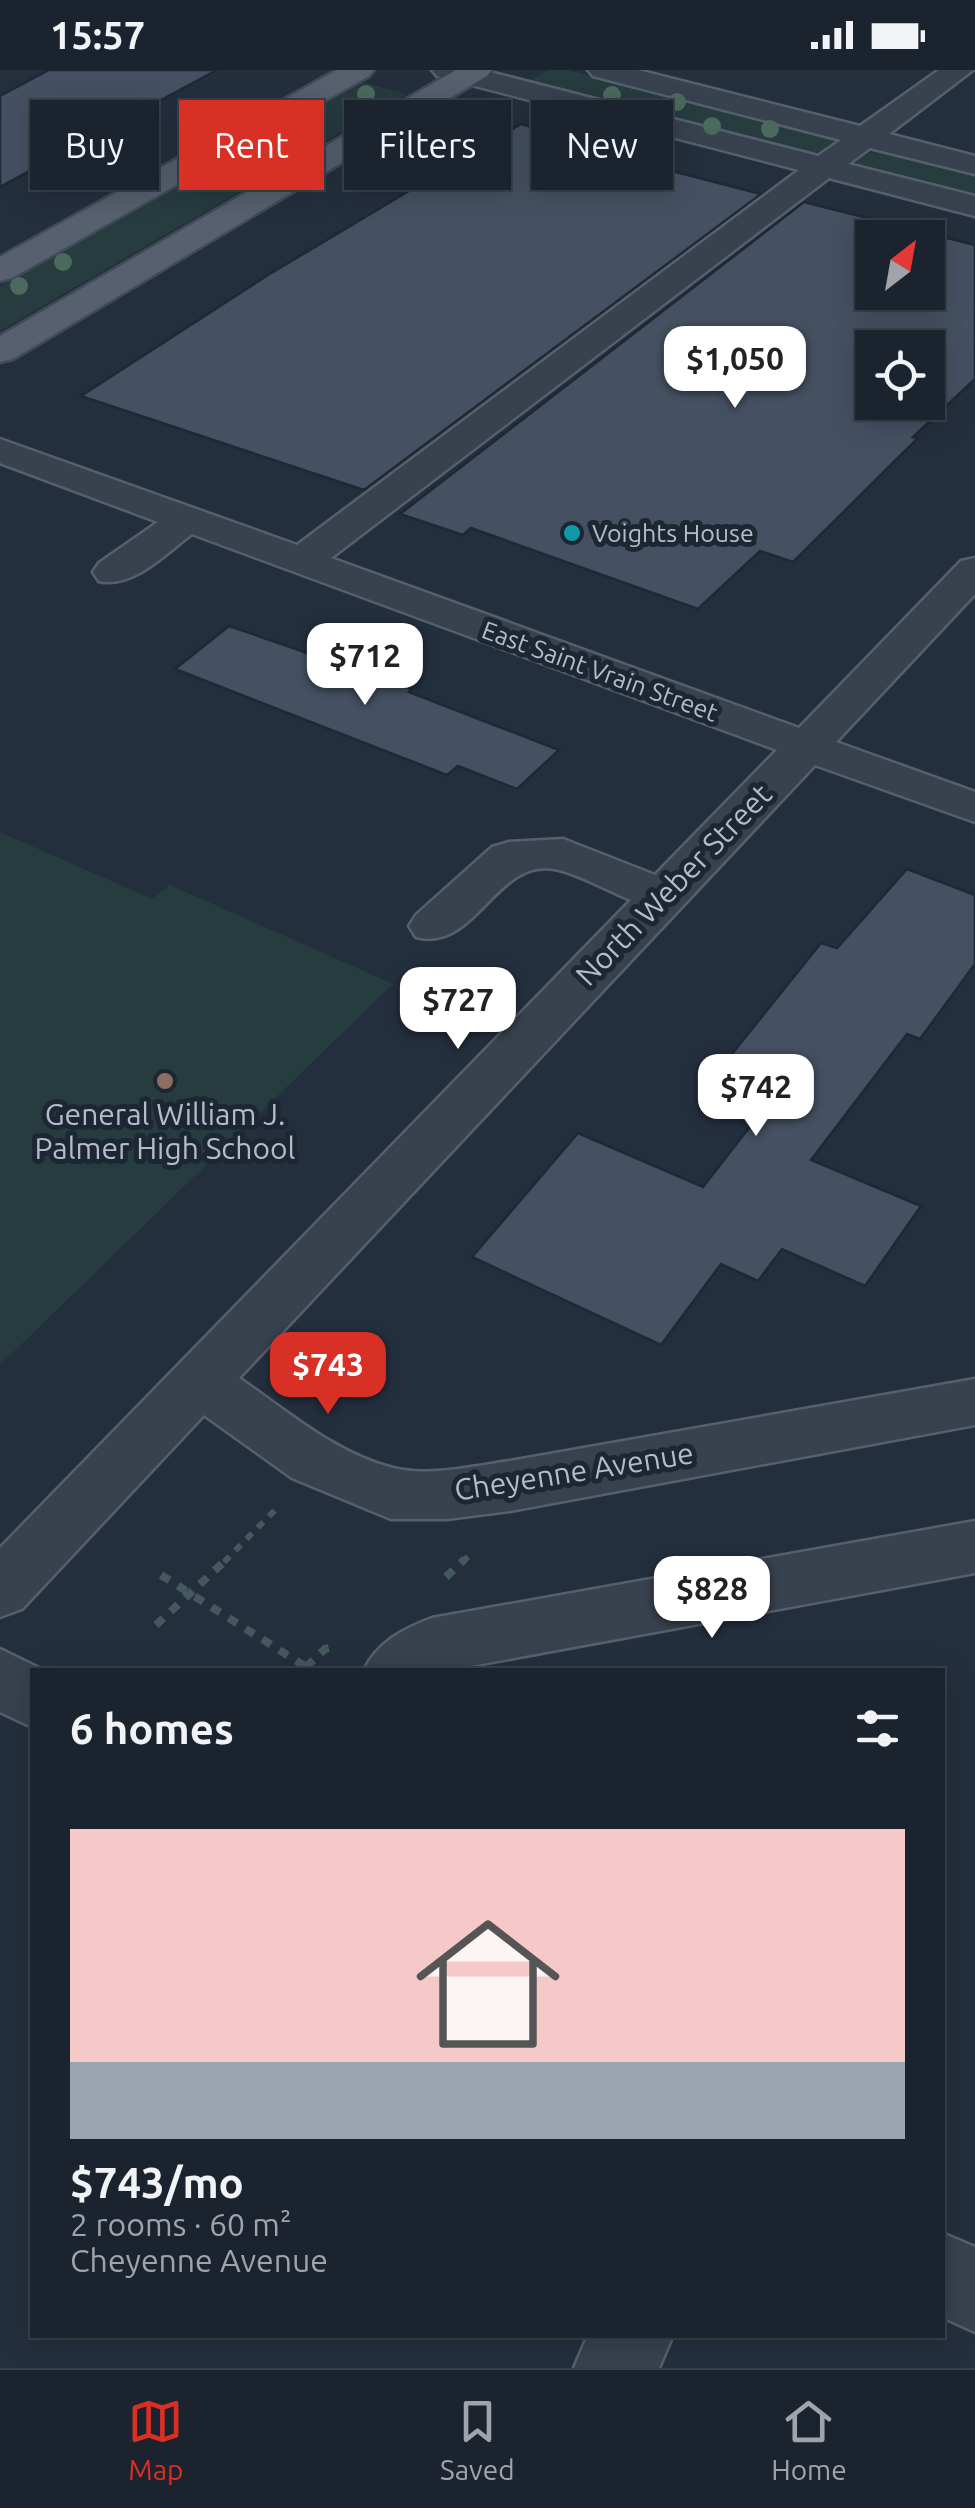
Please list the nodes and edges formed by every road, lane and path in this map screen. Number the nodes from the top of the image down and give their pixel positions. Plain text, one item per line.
1 (359, 70) edge
2 (603, 70) edge
3 (958, 70) edge
4 (464, 72) edge
5 (866, 138) junction
6 (975, 165) edge
7 (823, 167) junction
8 (975, 206) edge
9 (0, 271) edge
10 (0, 351) edge
11 (0, 450) edge
12 (188, 519) junction
13 (301, 560) junction
14 (975, 570) edge
15 (113, 572) dead end
16 (806, 746) junction
17 (975, 808) edge
18 (663, 896) junction
19 (433, 926) dead end
20 (200, 1381) junction
21 (975, 1402) edge
22 (282, 1497) dead end
23 (295, 1508) dead end
24 (275, 1510) junction
25 (479, 1546) dead end
26 (975, 1547) edge
27 (161, 1576) dead end
28 (440, 1583) dead end
29 (0, 1590) edge
30 (191, 1592) junction
31 (156, 1625) dead end
32 (369, 1658) edge
33 (308, 1668) edge
34 (0, 1677) edge
35 (30, 1697) edge
36 (945, 2274) edge
37 (975, 2292) edge
38 (631, 2338) edge
39 (614, 2368) edge

1 - 9 main road
2 - 5 street
3 - 5 street
4 - 7 street
4 - 10 main road
5 - 6 street
5 - 7 street
7 - 8 street
7 - 13 street
11 - 12 street, East Saint Vrain Street
12 - 13 street, East Saint Vrain Street
12 - 15 street
13 - 16 street, East Saint Vrain Street
14 - 16 street, North Weber Street
16 - 17 street, East Saint Vrain Street
16 - 18 street, North Weber Street
18 - 19 street
18 - 20 street, North Weber Street
20 - 21 street, Cheyenne Avenue
20 - 29 street, North Weber Street
22 - 24 path
23 - 24 path
24 - 30 path
25 - 28 path
26 - 32 street
27 - 30 path
30 - 31 path
30 - 33 path
32 - 33 path
34 - 35 street
36 - 37 street
38 - 39 street

